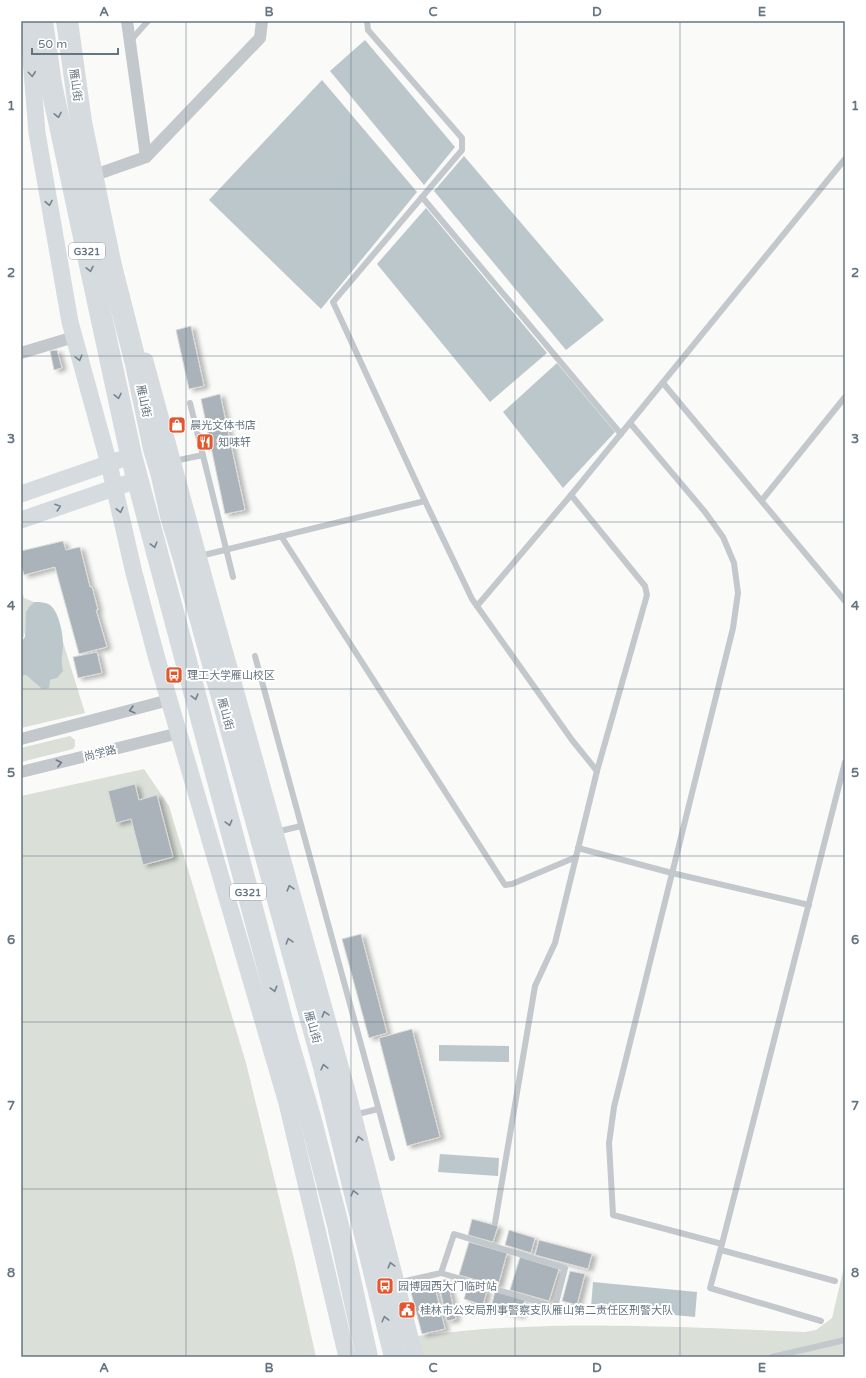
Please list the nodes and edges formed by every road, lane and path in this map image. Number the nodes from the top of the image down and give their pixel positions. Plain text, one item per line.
1 (28, 21) edge
2 (42, 21) edge
3 (67, 21) edge
4 (75, 21) edge
5 (127, 21) edge
6 (148, 21) edge
7 (262, 21) edge
8 (367, 21) edge
9 (130, 41) junction
10 (146, 157) junction
11 (845, 159) edge
12 (97, 174) junction
13 (422, 197) junction
14 (74, 337) junction
15 (21, 354) edge
16 (662, 383) junction
17 (845, 397) edge
18 (190, 403) dead end
19 (630, 423) junction
20 (621, 434) junction
21 (131, 455) junction
22 (203, 455) junction
23 (173, 462) junction
24 (109, 464) junction
25 (137, 480) junction
26 (115, 488) junction
27 (21, 494) edge
28 (571, 495) junction
29 (762, 500) junction
30 (425, 501) junction
31 (21, 520) edge
32 (281, 536) junction
33 (226, 550) junction
34 (191, 558) junction
35 (233, 577) dead end
36 (845, 600) edge
37 (477, 606) junction
38 (255, 656) dead end
39 (169, 700) junction
40 (179, 733) junction
41 (21, 739) edge
42 (845, 762) edge
43 (597, 771) junction
44 (21, 772) edge
45 (301, 826) junction
46 (275, 832) junction
47 (578, 848) junction
48 (576, 857) junction
49 (672, 873) junction
50 (809, 905) junction
51 (378, 1109) junction
52 (353, 1116) junction
53 (392, 1158) dead end
54 (495, 1223) dead end
55 (722, 1247) junction
56 (441, 1273) junction
57 (835, 1281) dead end
58 (396, 1283) junction
59 (821, 1320) dead end
60 (845, 1340) edge
61 (346, 1357) edge
62 (366, 1357) edge
63 (394, 1357) edge
64 (415, 1357) edge
65 (772, 1357) edge

1 -> 14 street
2 -> 21 highway, 雁山街 / G321
3 - 12 highway, 雁山街 / G321
4 - 12 street
5 - 9 street
6 - 9 lane
7 - 10 street
8 - 13 lane
9 - 10 street
10 - 12 street
11 - 16 lane
12 - 23 street
12 - 34 highway, 雁山街 / G321
13 - 20 lane
13 - 30 lane
14 - 15 street
14 -> 24 street
16 - 19 lane
16 - 29 lane
17 - 29 lane
18 - 22 lane
19 - 20 lane
19 - 49 lane
20 - 28 lane
21 - 24 street
21 - 25 highway, 雁山街 / G321
22 - 23 lane
22 - 33 lane
23 - 34 street
24 - 26 street
24 - 27 street
25 - 26 street
25 -> 62 highway, 雁山街 / G321
31 -> 26 street
26 -> 39 street
28 - 37 lane
28 - 43 lane
29 - 36 lane
30 - 32 lane
30 - 37 lane
32 - 33 lane
32 - 48 lane
33 - 34 lane
33 - 35 lane
34 - 46 street
63 -> 34 highway, 雁山街 / G321
37 - 43 lane
38 - 45 lane
39 - 40 street
39 -> 41 street
44 -> 40 street, 尚学路
40 - 61 street
42 - 50 lane
43 - 47 lane
45 - 46 lane
45 - 51 lane
52 -> 46 street
47 - 48 lane
47 - 49 lane
48 - 54 lane
49 - 50 lane
49 - 55 lane
50 - 55 lane
51 - 52 lane
51 - 53 lane
58 -> 52 street
55 - 57 lane
55 - 59 lane
56 - 56 lane
56 - 58 lane
58 - 64 street
60 - 65 lane

